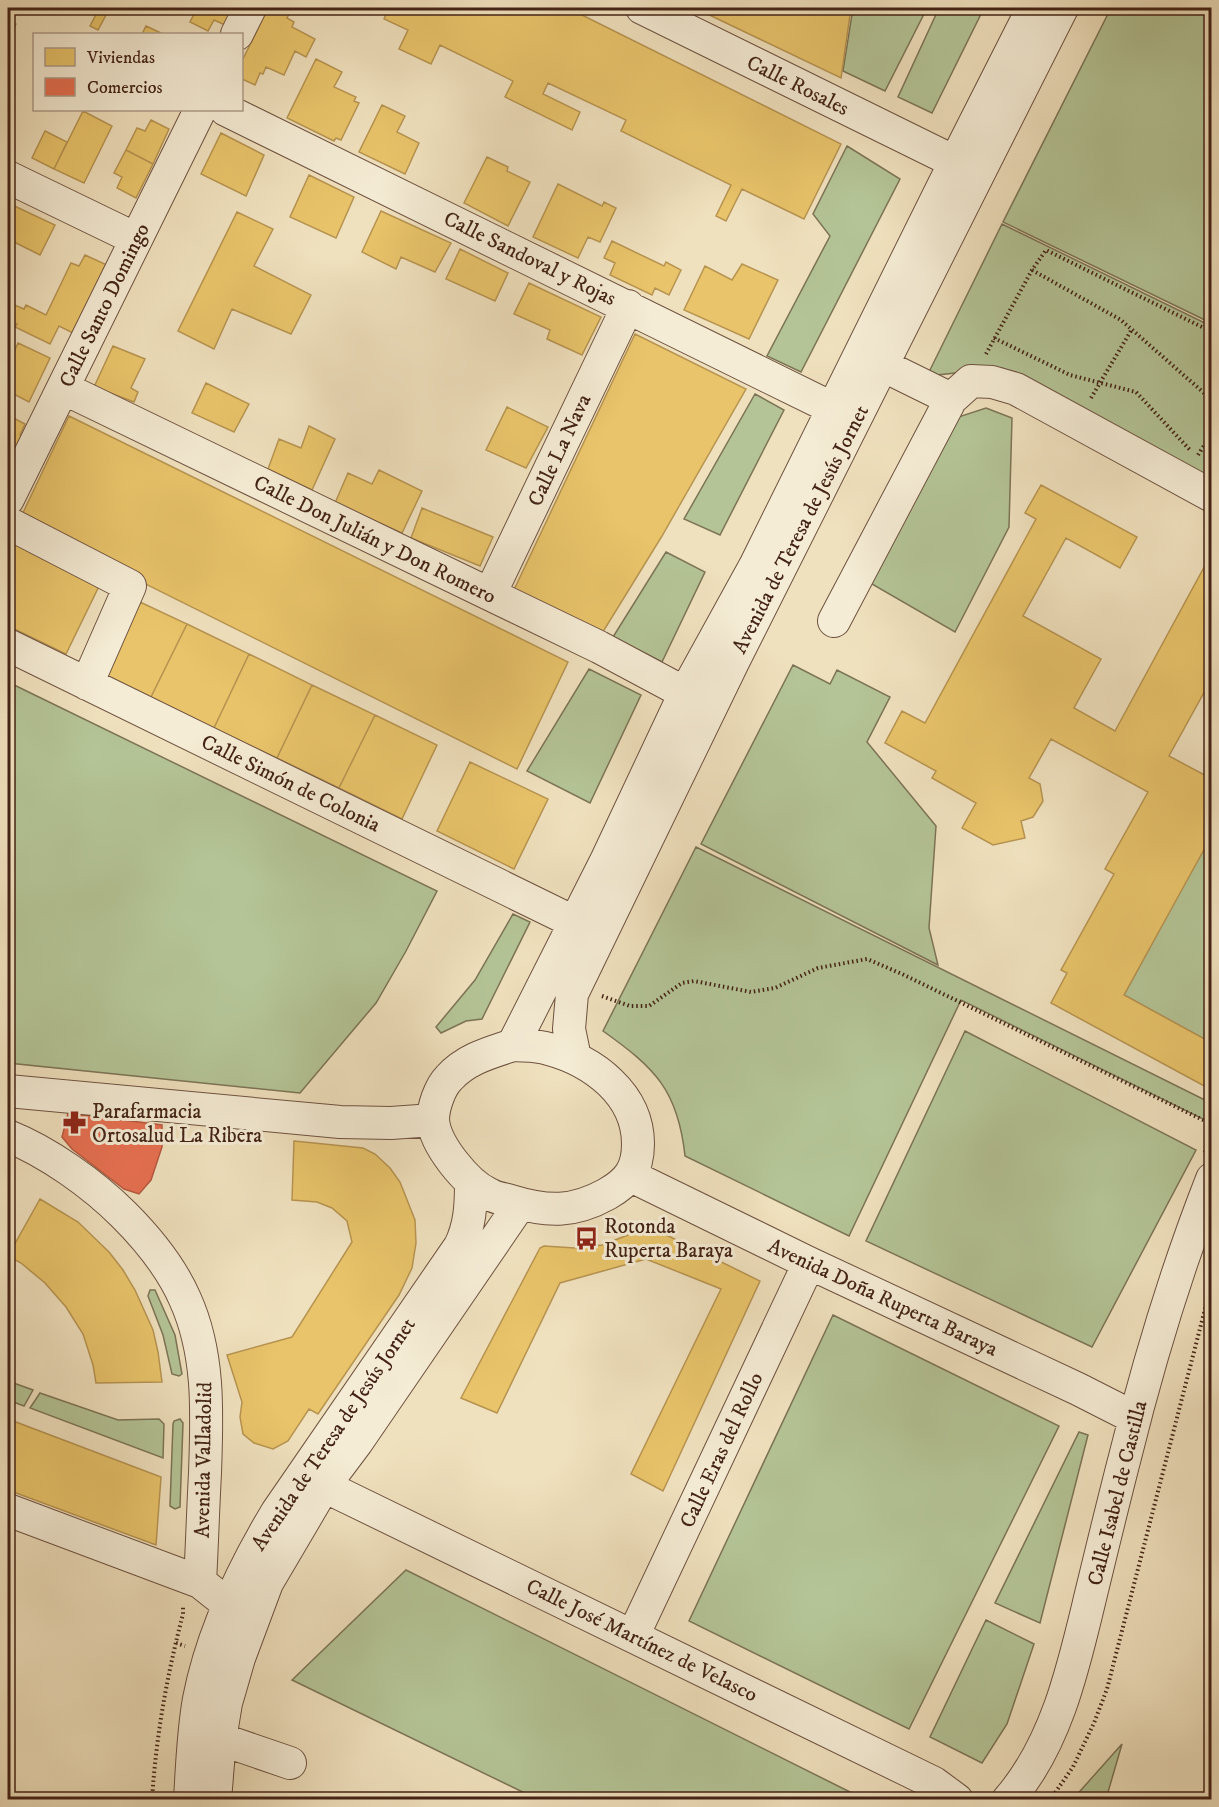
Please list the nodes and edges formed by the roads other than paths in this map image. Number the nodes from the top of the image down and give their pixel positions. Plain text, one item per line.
1 (250, 8) edge
2 (642, 8) edge
3 (1033, 8) edge
4 (1062, 8) edge
5 (238, 33) edge
6 (200, 111) edge
7 (228, 111) edge
8 (954, 162) junction
9 (8, 177) edge
10 (136, 239) junction
11 (627, 306) junction
12 (882, 365) junction
13 (63, 388) junction
14 (961, 390) junction
15 (832, 408) junction
16 (1212, 496) edge
17 (8, 500) edge
18 (8, 524) edge
19 (490, 594) junction
20 (834, 621) dead end
21 (8, 645) edge
22 (87, 684) junction
23 (685, 693) junction
24 (574, 922) junction
25 (513, 1045) junction
26 (575, 1058) junction
27 (8, 1091) edge
28 (433, 1120) junction
29 (8, 1136) edge
30 (1209, 1169) edge
31 (632, 1176) junction
32 (471, 1183) junction
33 (520, 1204) junction
34 (1201, 1233) edge
35 (809, 1263) junction
36 (1135, 1418) junction
37 (324, 1486) junction
38 (8, 1510) edge
39 (200, 1582) junction
40 (229, 1605) junction
41 (633, 1636) junction
42 (220, 1739) junction
43 (290, 1762) dead end
44 (190, 1800) edge
45 (215, 1800) edge
46 (957, 1800) edge
47 (1008, 1800) edge

1 - 5 street
2 - 8 street, Calle Rosales
3 - 8 street, Avenida de Teresa de Jesús Jornet
4 - 12 street, Avenida de Teresa de Jesús Jornet
6 - 10 street, Calle Santo Domingo
7 - 11 street, Calle Sandoval y Rojas
8 - 15 street, Avenida de Teresa de Jesús Jornet
9 - 10 street
10 - 13 street, Calle Santo Domingo
11 - 15 street, Calle Sandoval y Rojas
11 - 19 street, Calle La Nava
12 - 14 street
12 - 26 street, Avenida de Teresa de Jesús Jornet
13 - 17 street, Calle Santo Domingo
13 - 19 street, Calle Don Julián y Don Romero
14 - 16 street
14 - 20 street
15 - 23 street, Avenida de Teresa de Jesús Jornet
18 - 22 street
19 - 23 street, Calle Don Julián y Don Romero
21 - 22 street, Calle Simón de Colonia
22 - 24 street, Calle Simón de Colonia
23 - 24 street, Avenida de Teresa de Jesús Jornet
24 - 25 street, Avenida de Teresa de Jesús Jornet
25 - 26 street
25 - 28 street
26 - 31 street
27 - 28 street
28 - 32 street
29 - 39 street, Avenida Valladolid
30 - 34 street, Calle Isabel de Castilla
31 - 33 street
31 - 35 street, Avenida Doña Ruperta Baraya
32 - 33 street
32 - 40 street, Avenida de Teresa de Jesús Jornet
33 - 37 street, Avenida de Teresa de Jesús Jornet
34 - 36 street, Calle Isabel de Castilla
35 - 36 street, Avenida Doña Ruperta Baraya
35 - 41 street, Calle Eras del Rollo
36 - 47 street, Calle Isabel de Castilla
37 - 41 street, Calle José Martínez de Velasco
37 - 42 street, Avenida de Teresa de Jesús Jornet
38 - 39 street
39 - 40 street
40 - 44 street, Avenida de Teresa de Jesús Jornet
41 - 46 street, Calle José Martínez de Velasco
42 - 43 street
42 - 45 street, Avenida de Teresa de Jesús Jornet

